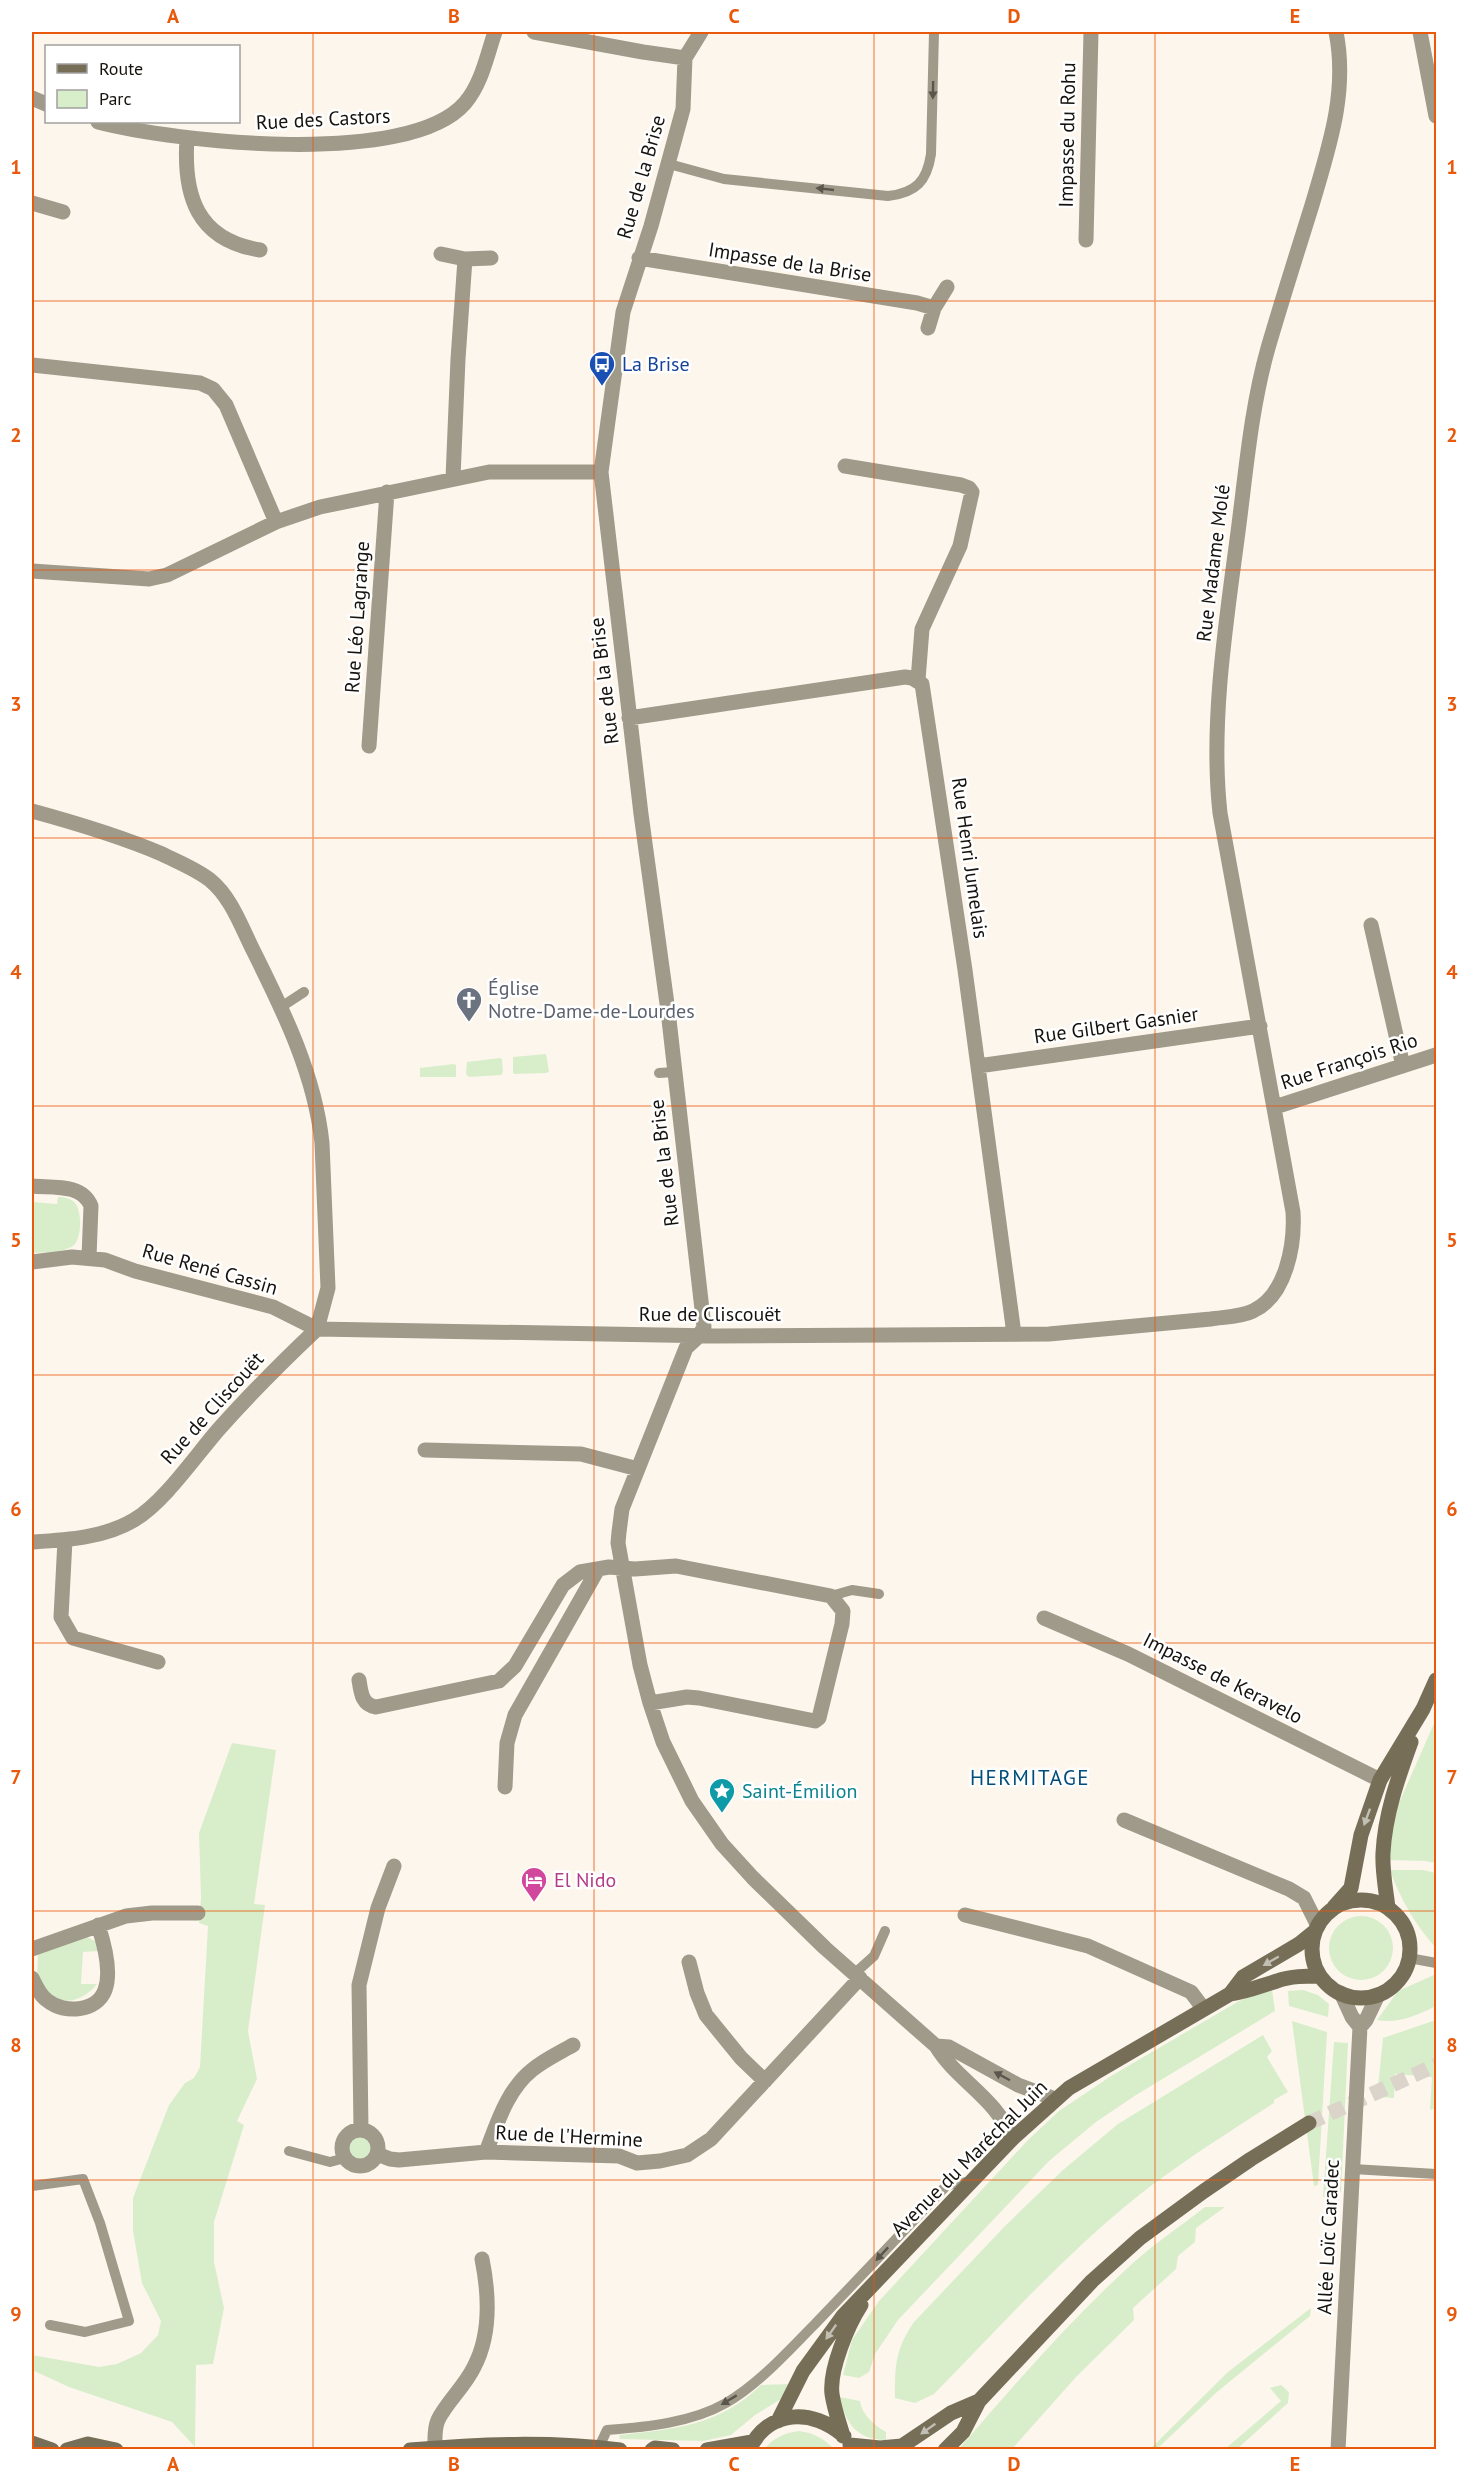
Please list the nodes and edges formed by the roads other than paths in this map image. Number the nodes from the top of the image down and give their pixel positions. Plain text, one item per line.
1 (495, 32) edge
2 (534, 32) edge
3 (701, 32) edge
4 (934, 32) edge
5 (1091, 32) edge
6 (1336, 32) edge
7 (1420, 32) edge
8 (685, 58) junction
9 (1437, 117) edge
10 (104, 123) edge
11 (187, 138) junction
12 (669, 164) junction
13 (32, 203) edge
14 (63, 212) dead end
15 (1086, 240) dead end
16 (260, 250) dead end
17 (441, 254) dead end
18 (491, 258) dead end
19 (639, 258) junction
20 (465, 259) junction
21 (947, 287) dead end
22 (934, 308) junction
23 (928, 328) dead end
24 (32, 365) edge
25 (845, 465) dead end
26 (601, 472) junction
27 (453, 478) junction
28 (387, 492) junction
29 (276, 522) junction
30 (32, 571) edge
31 (918, 680) junction
32 (629, 718) junction
33 (369, 746) dead end
34 (32, 811) edge
35 (1371, 925) dead end
36 (304, 992) dead end
37 (281, 1007) junction
38 (1260, 1026) junction
39 (1437, 1056) edge
40 (978, 1066) junction
41 (1403, 1066) junction
42 (1275, 1107) junction
43 (32, 1186) edge
44 (89, 1257) junction
45 (32, 1262) edge
46 (317, 1329) junction
47 (1014, 1334) junction
48 (699, 1336) junction
49 (425, 1450) dead end
50 (638, 1469) junction
51 (65, 1540) junction
52 (32, 1542) edge
53 (623, 1568) junction
54 (598, 1569) junction
55 (879, 1594) dead end
56 (831, 1596) junction
57 (1044, 1618) dead end
58 (158, 1662) dead end
59 (358, 1680) dead end
60 (1437, 1680) edge
61 (650, 1703) junction
62 (1423, 1709) junction
63 (1380, 1780) junction
64 (505, 1787) dead end
65 (1124, 1820) dead end
66 (394, 1866) dead end
67 (1388, 1908) junction
68 (198, 1913) dead end
69 (965, 1915) dead end
70 (1320, 1924) junction
71 (98, 1925) junction
72 (885, 1931) dead end
73 (32, 1949) edge
74 (1409, 1958) junction
75 (690, 1962) dead end
76 (1437, 1963) edge
77 (858, 1975) junction
78 (1320, 1976) junction
79 (32, 1978) edge
80 (1341, 1993) junction
81 (1230, 1994) junction
82 (1378, 1995) junction
83 (1203, 2008) junction
84 (1360, 2026) junction
85 (573, 2045) dead end
86 (936, 2046) junction
87 (765, 2081) junction
88 (1055, 2099) junction
89 (1309, 2123) tunnel mouth
90 (361, 2129) junction
91 (1012, 2139) junction
92 (289, 2151) dead end
93 (486, 2152) junction
94 (377, 2154) junction
95 (345, 2158) junction
96 (1353, 2169) junction
97 (1437, 2174) edge
98 (974, 2181) junction
99 (32, 2186) edge
100 (483, 2259) dead end
101 (870, 2289) junction
102 (50, 2325) dead end
103 (979, 2401) junction
104 (778, 2421) junction
105 (32, 2443) edge
106 (848, 2443) edge
107 (750, 2446) edge
108 (599, 2447) junction
109 (435, 2448) junction
110 (52, 2450) edge
111 (67, 2450) edge
112 (116, 2450) edge
113 (410, 2450) edge
114 (620, 2450) edge
115 (652, 2450) edge
116 (673, 2450) edge
117 (707, 2450) edge
118 (945, 2450) edge
119 (1338, 2450) edge

1 - 11 street, Rue des Castors
2 - 8 street
3 - 8 street, Rue de la Brise
4 -> 12 lane
5 - 15 street, Impasse du Rohu
6 - 38 street, Rue Madame Molé
7 - 9 street
8 - 12 street, Rue de la Brise
10 - 11 street, Rue des Castors
11 - 16 street
12 - 19 street, Rue de la Brise
13 - 14 street
17 - 20 street
18 - 20 street
19 - 22 street, Impasse de la Brise
19 - 26 street, Rue de la Brise
20 - 27 street
21 - 22 street
22 - 23 street
24 - 29 street
25 - 31 street
26 - 27 street
26 - 32 street, Rue de la Brise
27 - 28 street
28 - 29 street
28 - 33 street, Rue Léo Lagrange
29 - 30 street
31 - 32 street
31 - 40 street, Rue Henri Jumelais
32 - 48 street, Rue de la Brise
34 - 37 street
35 - 41 street
36 - 37 lane
37 - 46 street
38 - 40 street, Rue Gilbert Gasnier
38 - 42 street, Rue Madame Molé
39 - 41 street, Rue François Rio
40 - 47 street, Rue Henri Jumelais
41 - 42 street, Rue François Rio
42 - 47 street, Rue de Cliscouët
43 - 44 street
44 - 45 street, Rue René Cassin
44 - 46 street, Rue René Cassin
46 - 48 street, Rue de Cliscouët
46 - 51 street, Rue de Cliscouët
47 - 48 street, Rue de Cliscouët
48 - 50 street
49 - 50 street
50 - 53 street
51 - 52 street, Rue de Cliscouët
51 - 58 street
53 - 54 street
53 - 56 street
53 - 61 street
54 - 59 street
54 - 64 street
55 - 56 lane
56 - 61 street
57 - 63 street, Impasse de Keravelo
60 - 62 main road, Avenue du Maréchal Juin
61 - 77 street
62 - 63 main road, Avenue du Maréchal Juin
62 - 67 main road, Avenue du Maréchal Juin
63 -> 70 main road, Avenue du Maréchal Juin
65 - 70 street
66 - 90 street
67 - 70 main road
67 - 74 main road
68 - 71 street
69 - 83 street
70 - 78 main road
70 -> 81 main road, Avenue du Maréchal Juin
71 - 73 street
71 - 79 street
72 - 77 lane
74 - 76 lane
74 - 82 main road
75 - 87 street
77 - 86 street
77 - 87 street, Rue de l'Hermine
78 - 80 main road
78 - 81 main road, Avenue du Maréchal Juin
80 - 82 main road
80 - 84 street
81 - 83 main road, Avenue du Maréchal Juin
82 - 84 street, Allée Loïc Caradec
83 - 88 main road, Avenue du Maréchal Juin
84 - 96 street, Allée Loïc Caradec
85 - 93 street
88 -> 86 street
86 - 91 street
87 - 93 street, Rue de l'Hermine
88 - 91 main road, Avenue du Maréchal Juin
89 - 103 main road
90 - 94 street
90 - 95 street
91 - 98 main road, Avenue du Maréchal Juin
92 - 95 lane
93 - 94 street, Rue de l'Hermine
94 - 95 street
96 - 97 lane
96 - 119 street, Allée Loïc Caradec
98 - 101 main road, Avenue du Maréchal Juin
98 -> 108 lane
99 - 102 lane
100 - 109 street
101 -> 104 main road, Avenue du Maréchal Juin
101 - 106 main road, Avenue du Maréchal Juin
103 -> 106 main road
103 - 118 main road
104 - 106 main road
104 - 107 main road
105 - 110 main road
107 - 117 main road
108 - 109 main road
108 - 114 main road
109 - 113 main road
111 - 112 main road
115 - 116 main road

